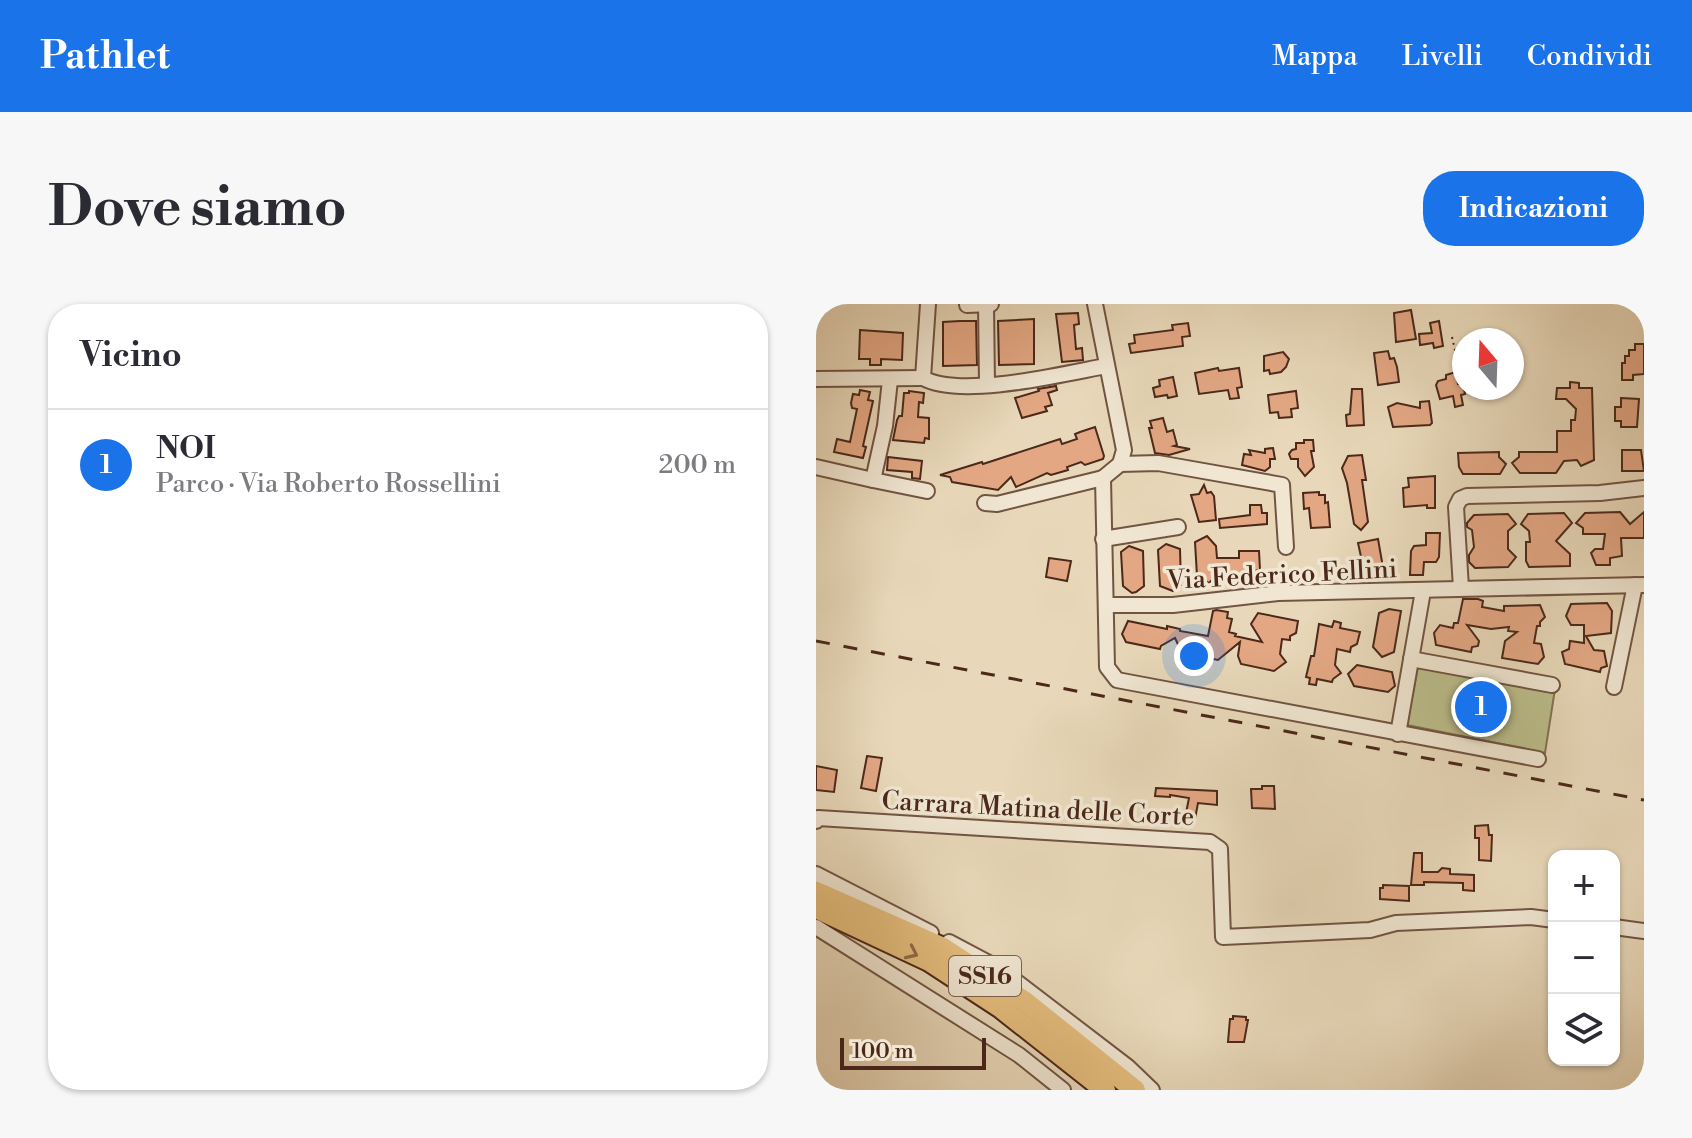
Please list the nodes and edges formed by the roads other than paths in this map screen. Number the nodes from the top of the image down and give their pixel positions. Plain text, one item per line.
1 (928, 304) edge
2 (988, 304) edge
3 (1095, 304) edge
4 (967, 305) edge
5 (1106, 366) junction
6 (923, 378) junction
7 (823, 379) edge
8 (890, 380) junction
9 (987, 384) junction
10 (1120, 464) junction
11 (816, 467) edge
12 (1103, 478) junction
13 (873, 480) junction
14 (1644, 488) edge
15 (927, 491) dead end
16 (985, 503) dead end
17 (1178, 527) dead end
18 (1103, 539) junction
19 (1286, 547) dead end
20 (1640, 585) edge
21 (1461, 588) junction
22 (1423, 591) junction
23 (1106, 605) junction
24 (1411, 659) junction
25 (1552, 685) dead end
26 (1614, 687) dead end
27 (1398, 734) junction
28 (1538, 759) dead end
29 (816, 821) edge
30 (816, 874) edge
31 (816, 892) edge
32 (816, 908) edge
33 (1548, 919) edge
34 (816, 927) edge
35 (1620, 928) edge
36 (1644, 931) edge
37 (1063, 1090) edge
38 (1105, 1090) edge
39 (1135, 1090) edge
40 (1152, 1090) edge

1 - 6 street
2 - 4 street
2 - 9 street
3 - 5 street
5 - 9 street
5 - 10 street
6 - 8 street
6 - 9 street
7 - 8 street
8 - 13 street
10 - 12 street
10 - 19 street
11 - 13 street
12 - 16 street
12 - 18 street
13 - 15 street
14 - 21 street
17 - 18 street
18 - 23 street
20 - 21 street, Via Federico Fellini
20 - 26 street
21 - 22 street, Via Federico Fellini
22 - 23 street, Via Federico Fellini
22 - 24 street
23 - 27 street
24 - 25 street
24 - 27 street
27 - 28 street
29 - 33 street, Carrara Matina delle Corte
30 - 40 street
31 - 39 highway, SS16
32 -> 38 highway, SS16
34 - 37 street
35 - 36 street

